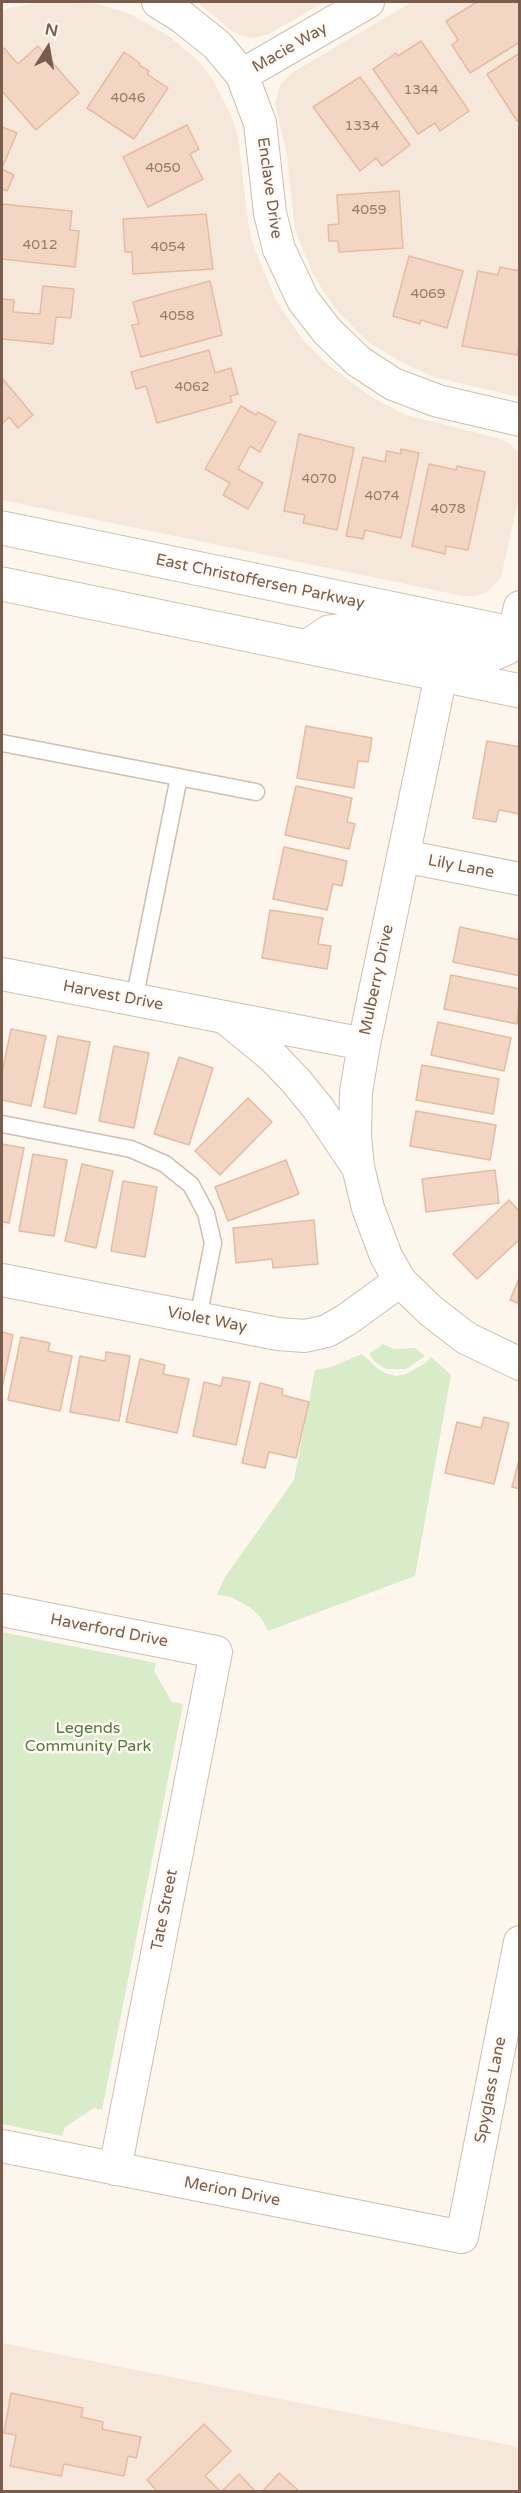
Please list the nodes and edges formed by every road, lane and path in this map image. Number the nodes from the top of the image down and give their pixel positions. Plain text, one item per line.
1 (158, 2) edge
2 (368, 2) edge
3 (242, 75) junction
4 (519, 420) edge
5 (2, 528) edge
6 (2, 584) edge
7 (518, 626) edge
8 (307, 647) junction
9 (441, 675) junction
10 (519, 691) edge
11 (2, 743) edge
12 (179, 777) junction
13 (256, 792) dead end
14 (403, 856) junction
15 (519, 879) edge
16 (2, 974) edge
17 (134, 1000) junction
18 (225, 1017) junction
19 (364, 1044) junction
20 (2, 1124) edge
21 (358, 1167) junction
22 (2, 1280) edge
23 (400, 1281) junction
24 (198, 1318) junction
25 (519, 1364) edge
26 (2, 1610) edge
27 (216, 1652) joint
28 (519, 1942) edge
29 (512, 2024) edge
30 (2, 2146) edge
31 (115, 2169) junction
32 (462, 2237) joint

1 - 3 street, Enclave Drive
2 - 3 street, Macie Way
3 - 4 street, Enclave Drive
5 - 7 street, East Christoffersen Parkway
6 - 8 street
7 - 8 street
8 - 9 street
9 - 10 street
9 - 14 street, Mulberry Drive
11 - 12 lane
12 - 13 lane
12 - 17 lane
14 - 15 street, Lily Lane
14 - 19 street, Mulberry Drive
16 - 17 street, Harvest Drive
17 - 18 street, Harvest Drive
18 - 19 street, Harvest Drive
18 - 21 street, Harvest Drive
19 - 21 street, Mulberry Drive
20 - 24 lane
21 - 23 street, Mulberry Drive
22 - 24 street, Violet Way
23 - 24 street, Violet Way
23 - 25 street, Mulberry Drive
26 - 27 street, Haverford Drive
27 - 31 street, Tate Street
28 - 29 street, Spyglass Lane
29 - 32 street, Spyglass Lane
30 - 31 street, Merion Drive
31 - 32 street, Merion Drive

